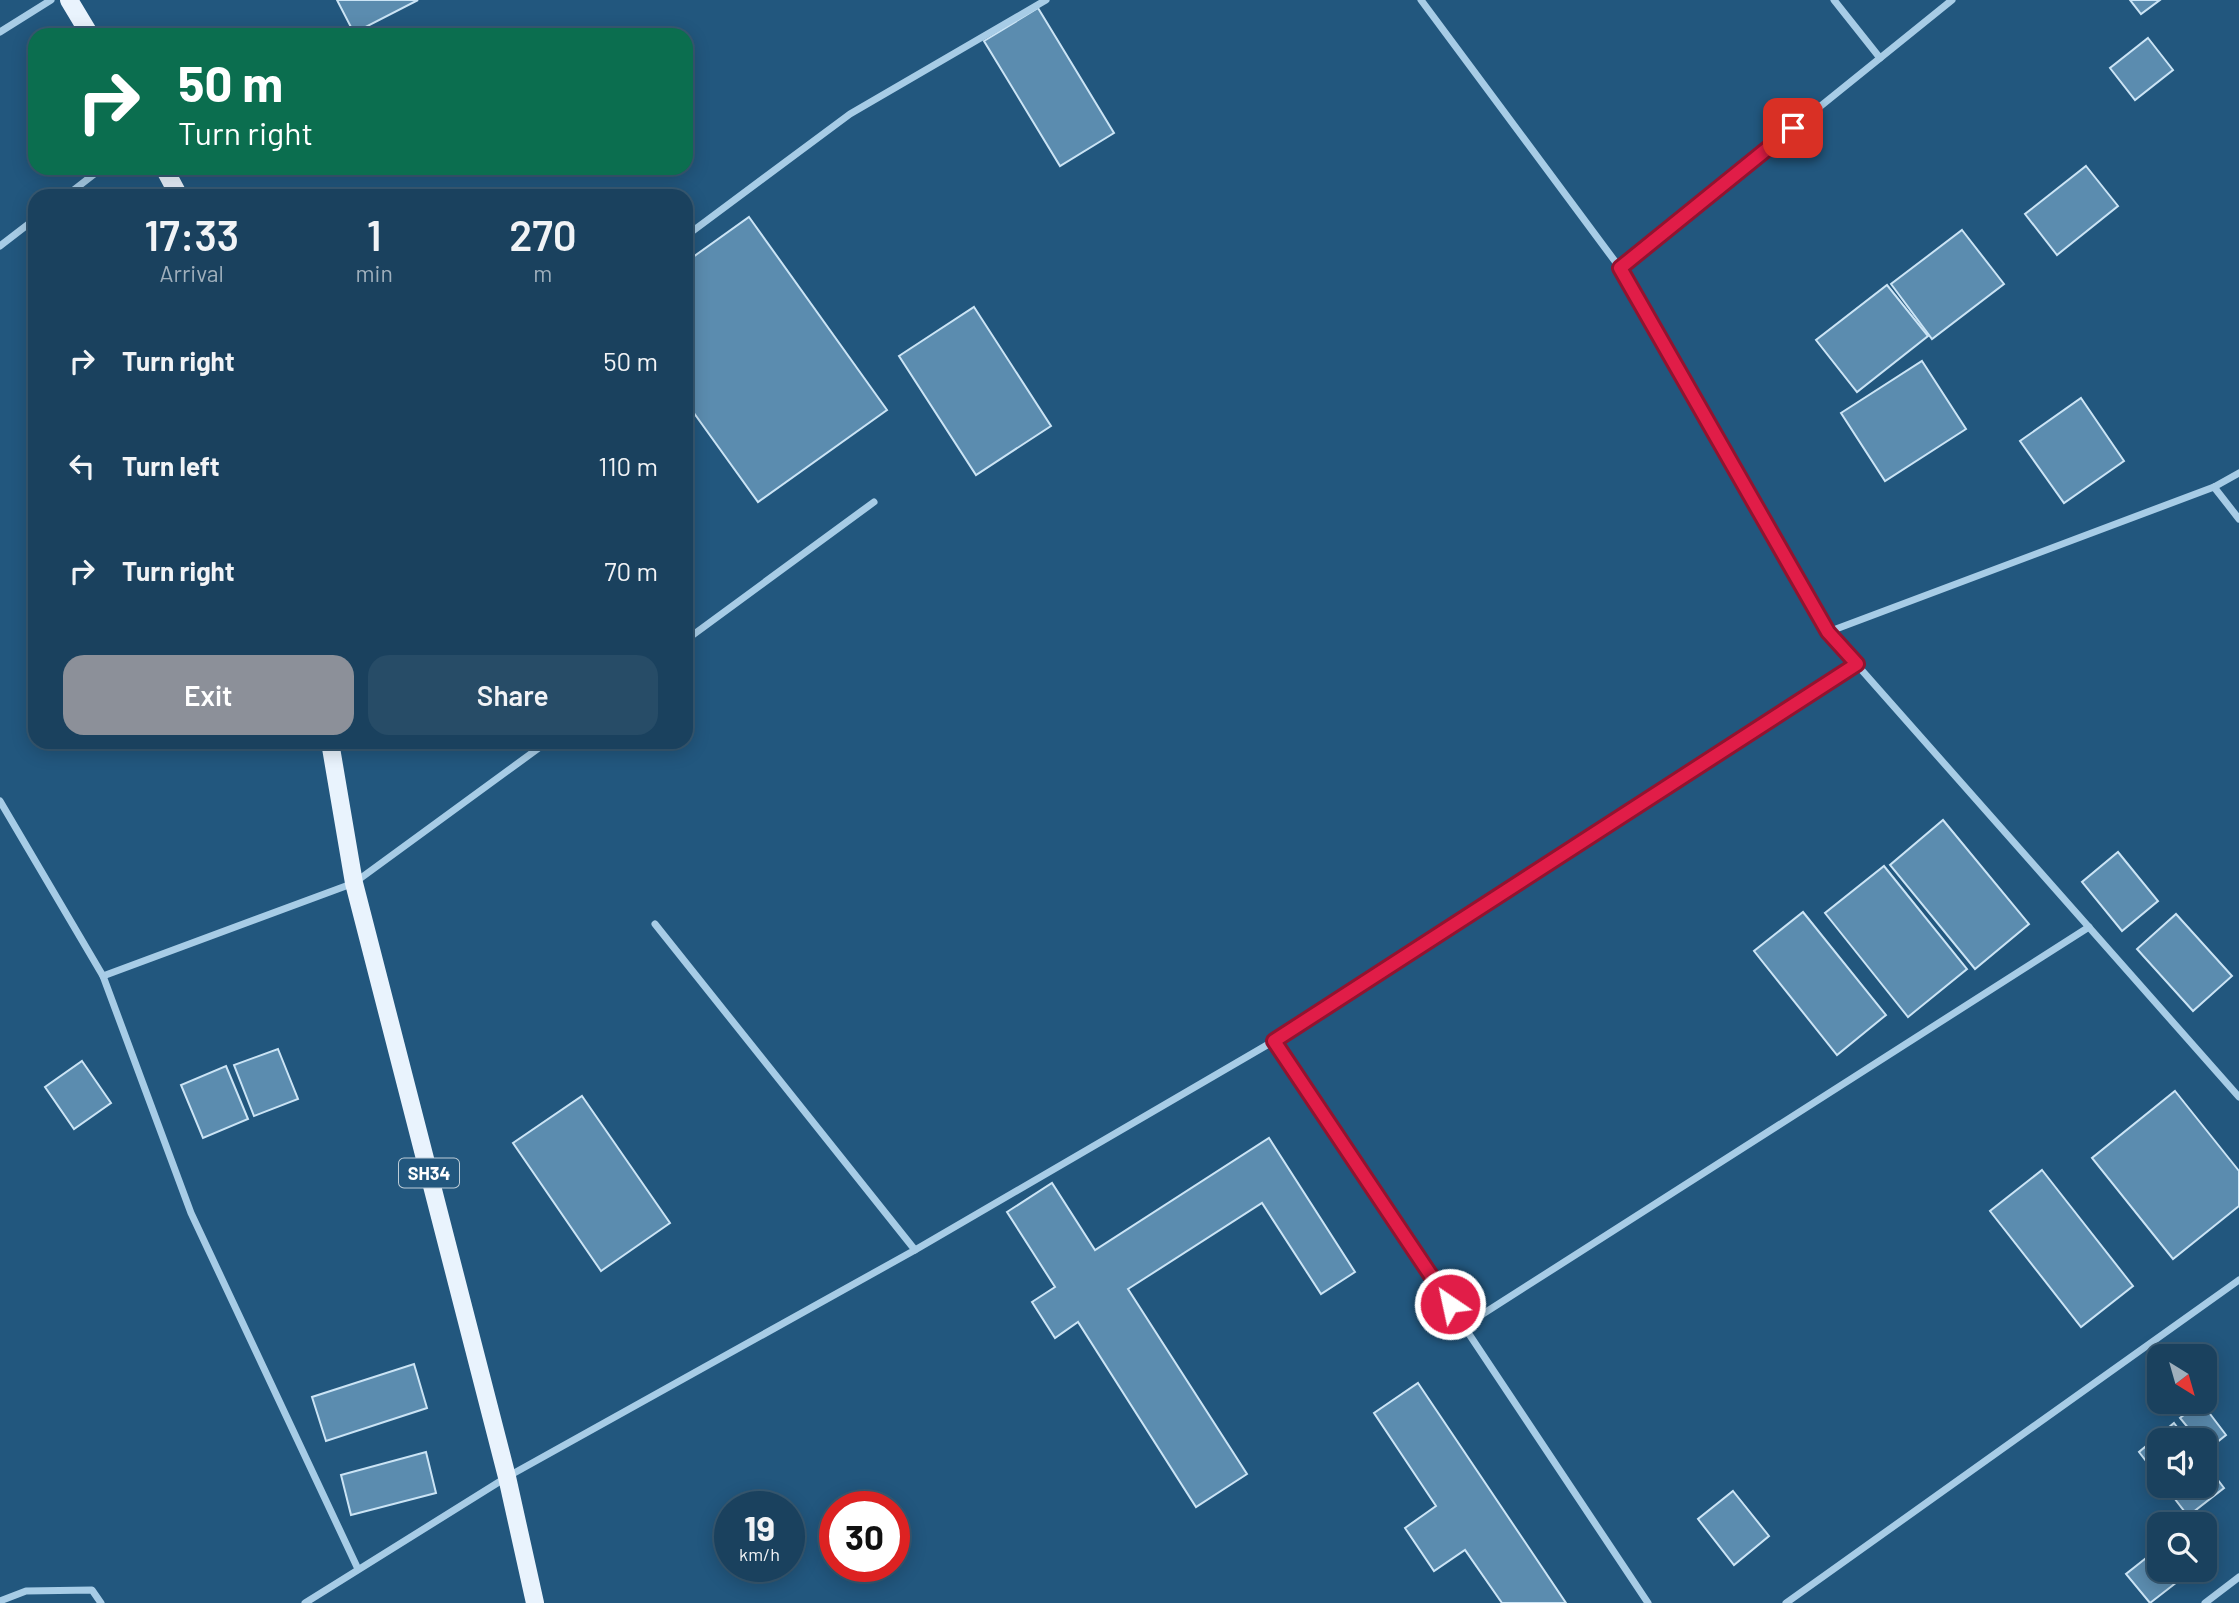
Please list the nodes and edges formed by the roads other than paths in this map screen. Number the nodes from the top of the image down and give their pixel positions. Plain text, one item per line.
1 (51, 0) edge
2 (69, 0) edge
3 (1046, 0) edge
4 (1421, 0) edge
5 (1834, 0) edge
6 (1952, 0) edge
7 (85, 28) edge
8 (0, 32) edge
9 (1880, 58) junction
10 (93, 175) edge
11 (75, 189) edge
12 (28, 224) edge
13 (693, 231) edge
14 (0, 246) edge
15 (1620, 268) junction
16 (2239, 473) edge
17 (2214, 487) junction
18 (874, 502) dead end
19 (2239, 519) edge
20 (1828, 632) junction
21 (693, 635) edge
22 (1857, 664) junction
23 (331, 749) edge
24 (537, 749) edge
25 (0, 801) edge
26 (354, 883) junction
27 (655, 924) dead end
28 (2089, 927) junction
29 (103, 976) junction
30 (1274, 1041) junction
31 (2239, 1097) edge
32 (915, 1250) junction
33 (2239, 1280) edge
34 (1464, 1326) junction
35 (507, 1477) junction
36 (358, 1569) junction
37 (2239, 1577) edge
38 (2215, 1595) junction
39 (0, 1601) edge
40 (102, 1603) edge
41 (305, 1603) edge
42 (536, 1603) edge
43 (1648, 1603) edge
44 (1786, 1603) edge
45 (2205, 1603) edge
46 (2221, 1603) edge

1 - 8 street
2 - 7 main road
3 - 13 street
4 - 15 street
5 - 9 street
6 - 9 street
9 - 15 street
10 - 11 street
12 - 14 street
15 - 20 street
16 - 17 street
17 - 19 street
17 - 20 street
18 - 21 street
20 - 22 street
22 - 28 street
22 - 30 street
23 - 26 main road, SH34
24 - 26 street
25 - 29 street
26 - 29 street
26 - 35 main road, SH34
27 - 32 street
28 - 31 street
28 - 34 street
29 - 36 street
30 - 32 street
30 - 34 street
32 - 35 street
33 - 44 street
34 - 43 street
35 - 36 street
35 - 42 main road, SH34
36 - 41 street
37 - 38 street
38 - 45 street
38 - 46 street
39 - 40 street

